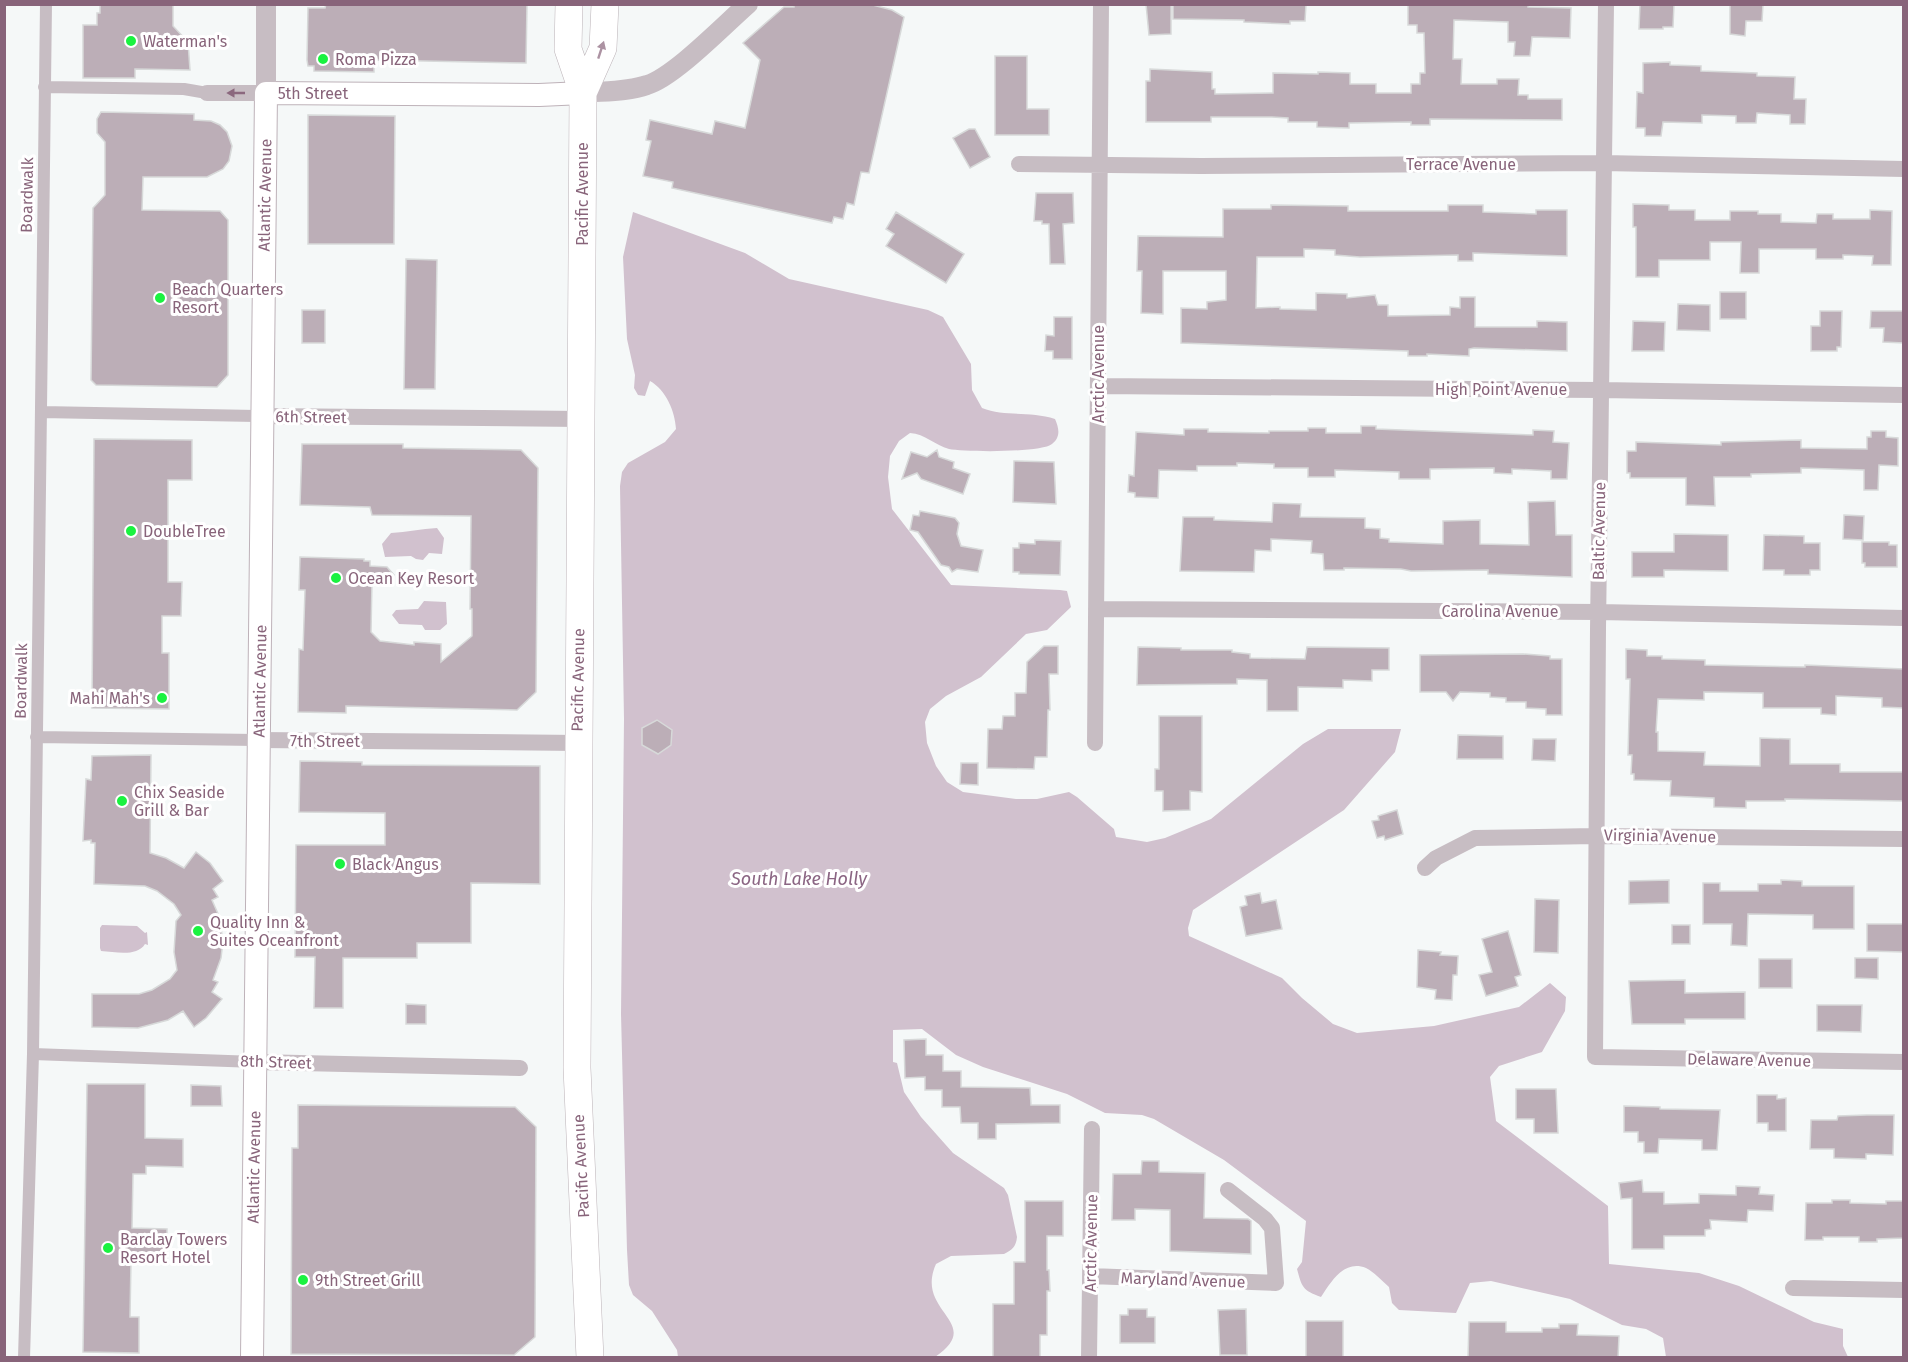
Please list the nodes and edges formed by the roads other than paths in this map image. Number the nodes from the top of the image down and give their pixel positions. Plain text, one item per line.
1 (46, 4) edge
2 (266, 4) edge
3 (569, 4) edge
4 (605, 4) edge
5 (748, 4) edge
6 (1101, 4) edge
7 (1606, 4) edge
8 (45, 87) junction
9 (207, 93) joint
10 (266, 93) junction
11 (583, 93) junction
12 (1603, 163) junction
13 (1019, 164) dead end
14 (1100, 165) junction
15 (1904, 169) edge
16 (1098, 386) junction
17 (1601, 390) junction
18 (1904, 395) edge
19 (41, 412) junction
20 (262, 416) junction
21 (581, 420) junction
22 (1096, 609) junction
23 (1598, 612) junction
24 (1904, 618) edge
25 (36, 737) junction
26 (259, 740) junction
27 (578, 743) junction
28 (1095, 743) dead end
29 (1596, 836) junction
30 (1904, 839) edge
31 (1425, 868) dead end
32 (33, 1054) junction
33 (1595, 1057) joint
34 (255, 1062) junction
35 (1904, 1062) edge
36 (520, 1068) dead end
37 (1092, 1129) dead end
38 (1228, 1190) dead end
39 (1090, 1276) junction
40 (1793, 1288) dead end
41 (1904, 1290) edge
42 (24, 1358) edge
43 (252, 1358) edge
44 (590, 1358) edge
45 (1089, 1358) edge

1 - 8 street, Boardwalk
2 - 10 street, Atlantic Avenue
3 - 11 highway, Pacific Avenue
11 -> 4 highway
5 - 11 street
6 - 14 street, Arctic Avenue
7 - 12 street, Baltic Avenue
8 - 9 street, 5th Street
8 - 19 street, Boardwalk
10 -> 9 street, 5th Street
10 - 11 main road, 5th Street
10 - 20 main road, Atlantic Avenue
11 - 21 highway, Pacific Avenue
12 - 14 street, Terrace Avenue
12 - 15 street, Terrace Avenue
12 - 17 street, Baltic Avenue
13 - 14 street, Terrace Avenue
14 - 16 street, Arctic Avenue
16 - 17 street, High Point Avenue
16 - 22 street, Arctic Avenue
17 - 18 street, High Point Avenue
17 - 23 street, Baltic Avenue
19 - 20 street, 6th Street
19 - 25 street, Boardwalk
20 - 21 street, 6th Street
20 - 26 main road, Atlantic Avenue
21 - 27 highway, Pacific Avenue
22 - 23 street, Carolina Avenue
22 - 28 street, Arctic Avenue
23 - 24 street, Carolina Avenue
23 - 29 street, Baltic Avenue
25 - 26 street, 7th Street
25 - 32 street, Boardwalk
26 - 27 street, 7th Street
26 - 34 main road, Atlantic Avenue
27 - 44 highway, Pacific Avenue
29 - 30 street, Virginia Avenue
29 - 31 street, Virginia Avenue
29 - 33 street, Baltic Avenue
32 - 34 street, 8th Street
32 - 42 street, Boardwalk
33 - 35 street, Delaware Avenue
34 - 36 street, 8th Street
34 - 43 main road, Atlantic Avenue
37 - 39 street, Arctic Avenue
38 - 39 street, Maryland Avenue
39 - 45 street, Arctic Avenue
40 - 41 street

